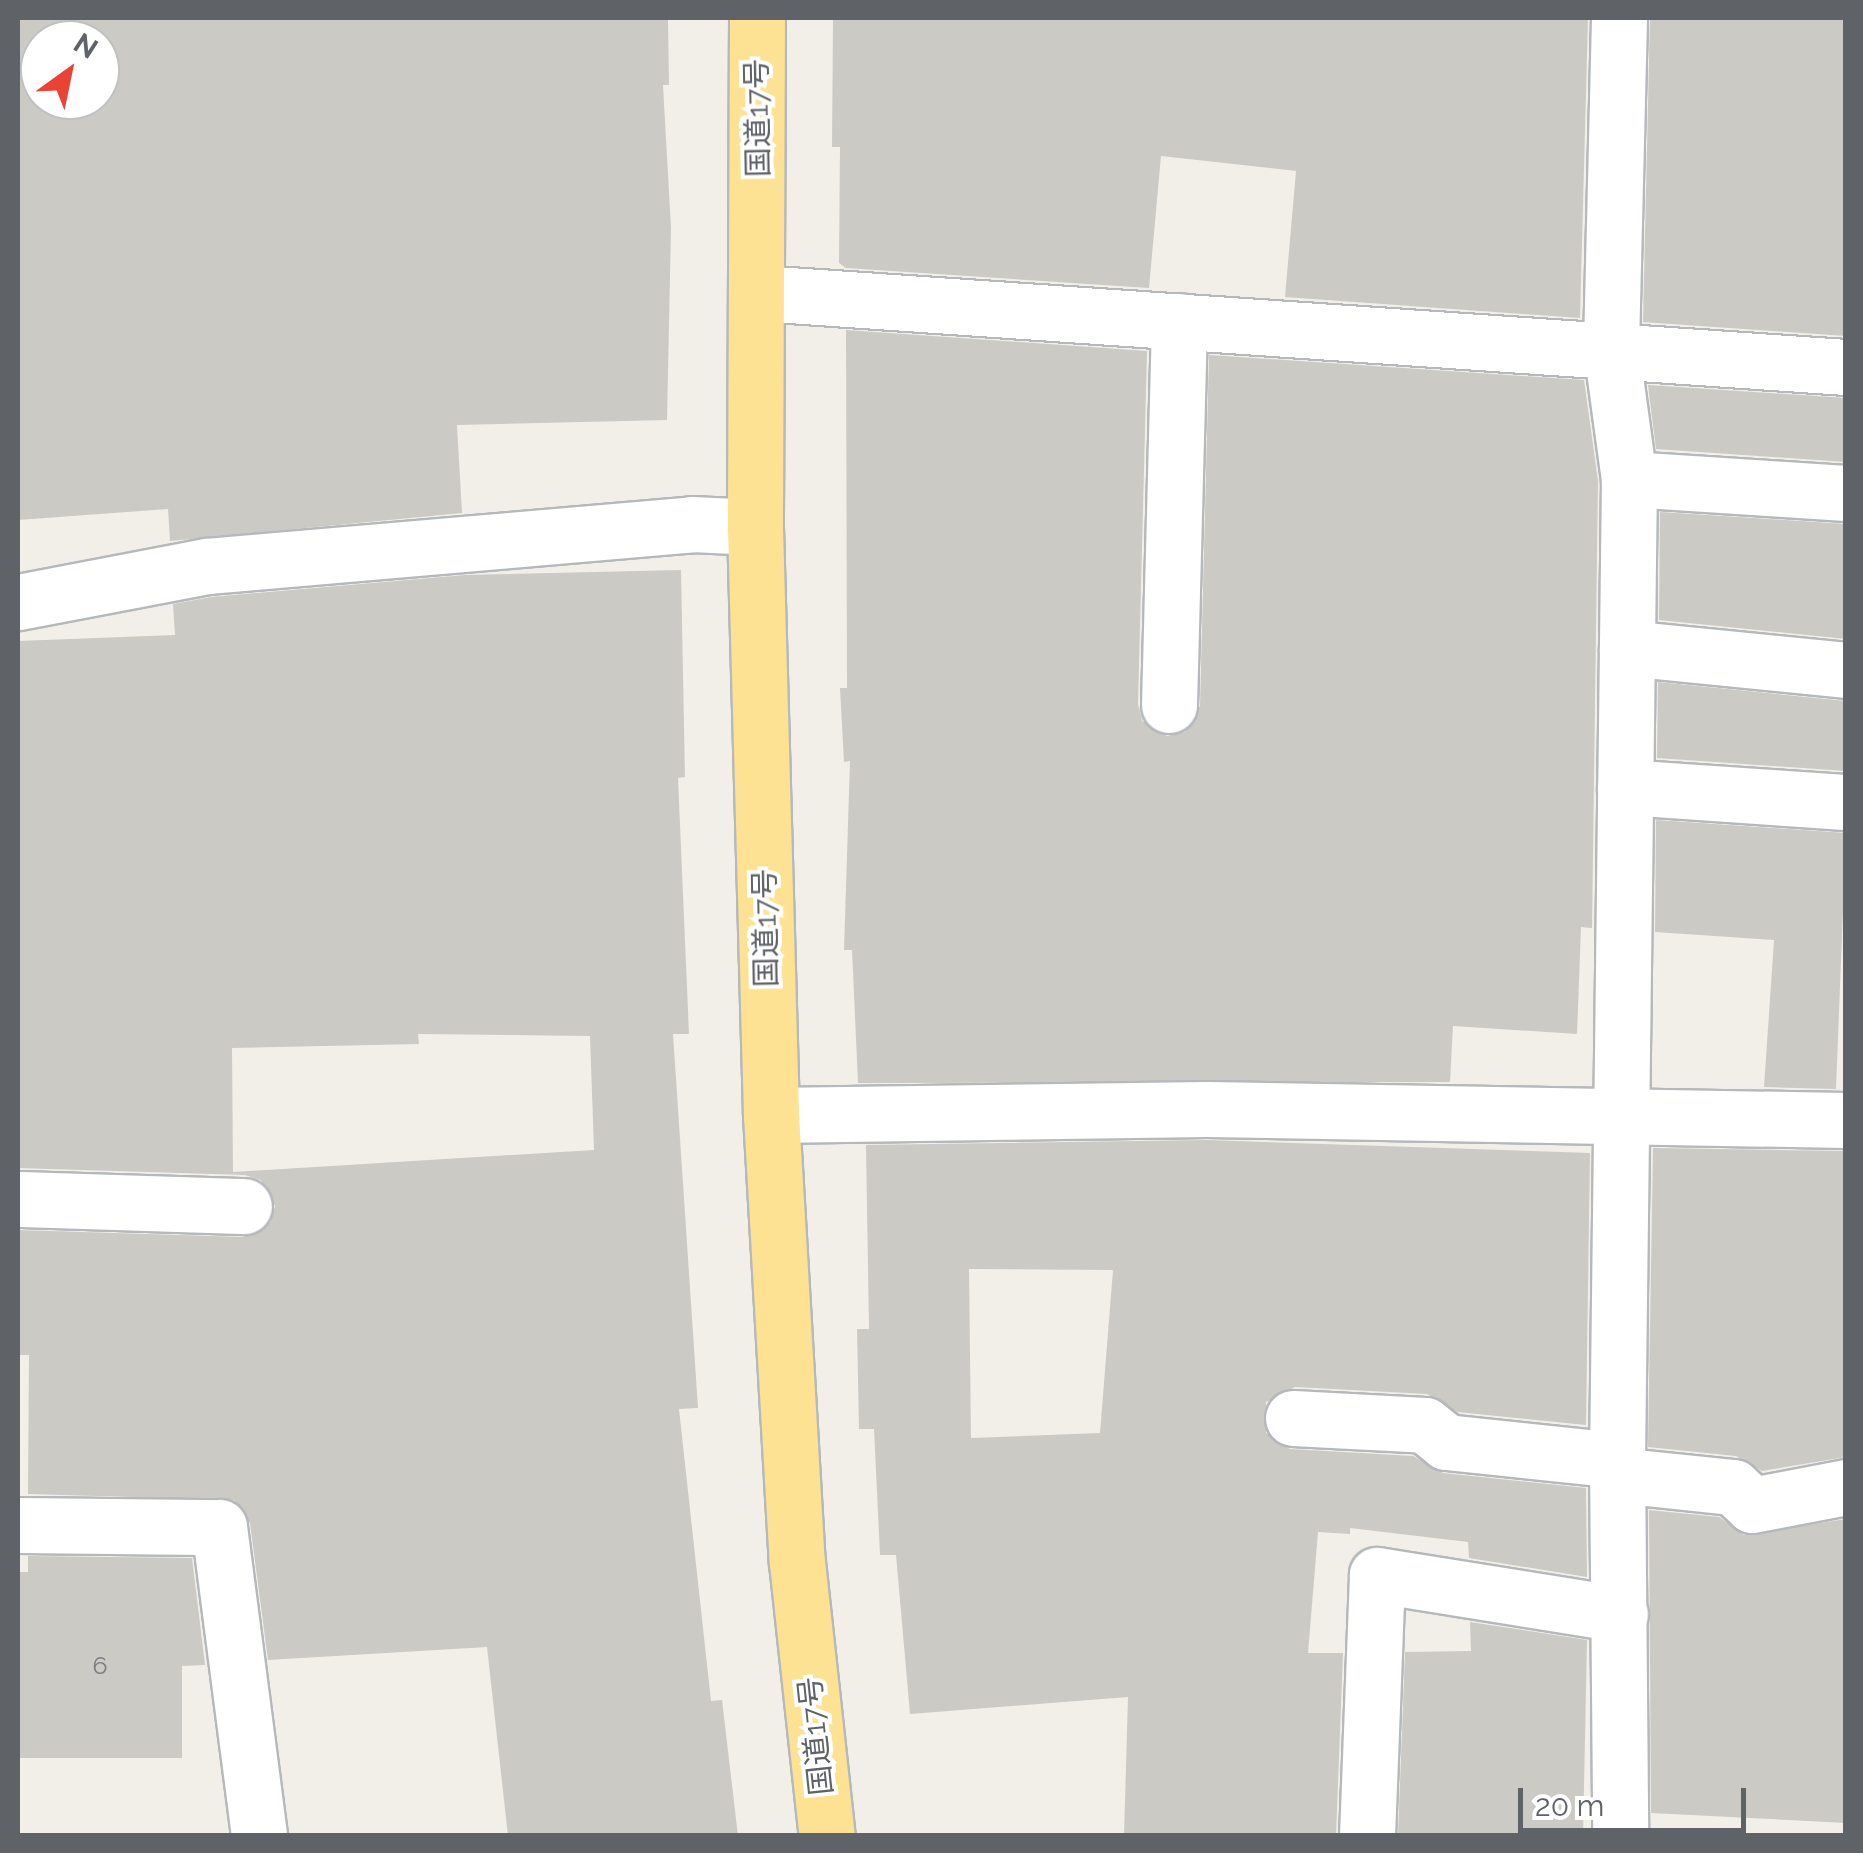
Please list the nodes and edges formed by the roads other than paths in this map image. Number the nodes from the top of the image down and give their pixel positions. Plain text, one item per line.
1 (758, 18) edge
2 (1619, 18) edge
3 (760, 293) junction
4 (1180, 321) junction
5 (1611, 348) junction
6 (1846, 368) edge
7 (1628, 478) junction
8 (1846, 494) edge
9 (755, 527) junction
10 (18, 602) edge
11 (1627, 648) junction
12 (1846, 670) edge
13 (1169, 705) dead end
14 (1625, 787) junction
15 (1846, 802) edge
16 (1620, 1113) junction
17 (771, 1115) junction
18 (1846, 1120) edge
19 (18, 1200) edge
20 (244, 1206) dead end
21 (1293, 1418) dead end
22 (1617, 1467) junction
23 (1846, 1486) edge
24 (18, 1525) edge
25 (1620, 1614) junction
26 (259, 1836) edge
27 (827, 1836) edge
28 (1368, 1836) edge
29 (1620, 1836) edge

1 - 3 highway, 国道17号
2 - 5 street
3 - 4 street
3 - 9 highway, 国道17号
4 - 5 street
4 - 13 street
5 - 6 street
5 - 7 street
7 - 8 street
7 - 11 street
9 - 10 street
9 - 17 highway, 国道17号
11 - 12 street
11 - 14 street
14 - 15 street
14 - 16 street
16 - 17 street
16 - 18 street
16 - 22 street
17 - 27 highway, 国道17号
19 - 20 street
21 - 22 street
22 - 23 street
22 - 25 street
24 - 26 street
25 - 28 street
25 - 29 street

